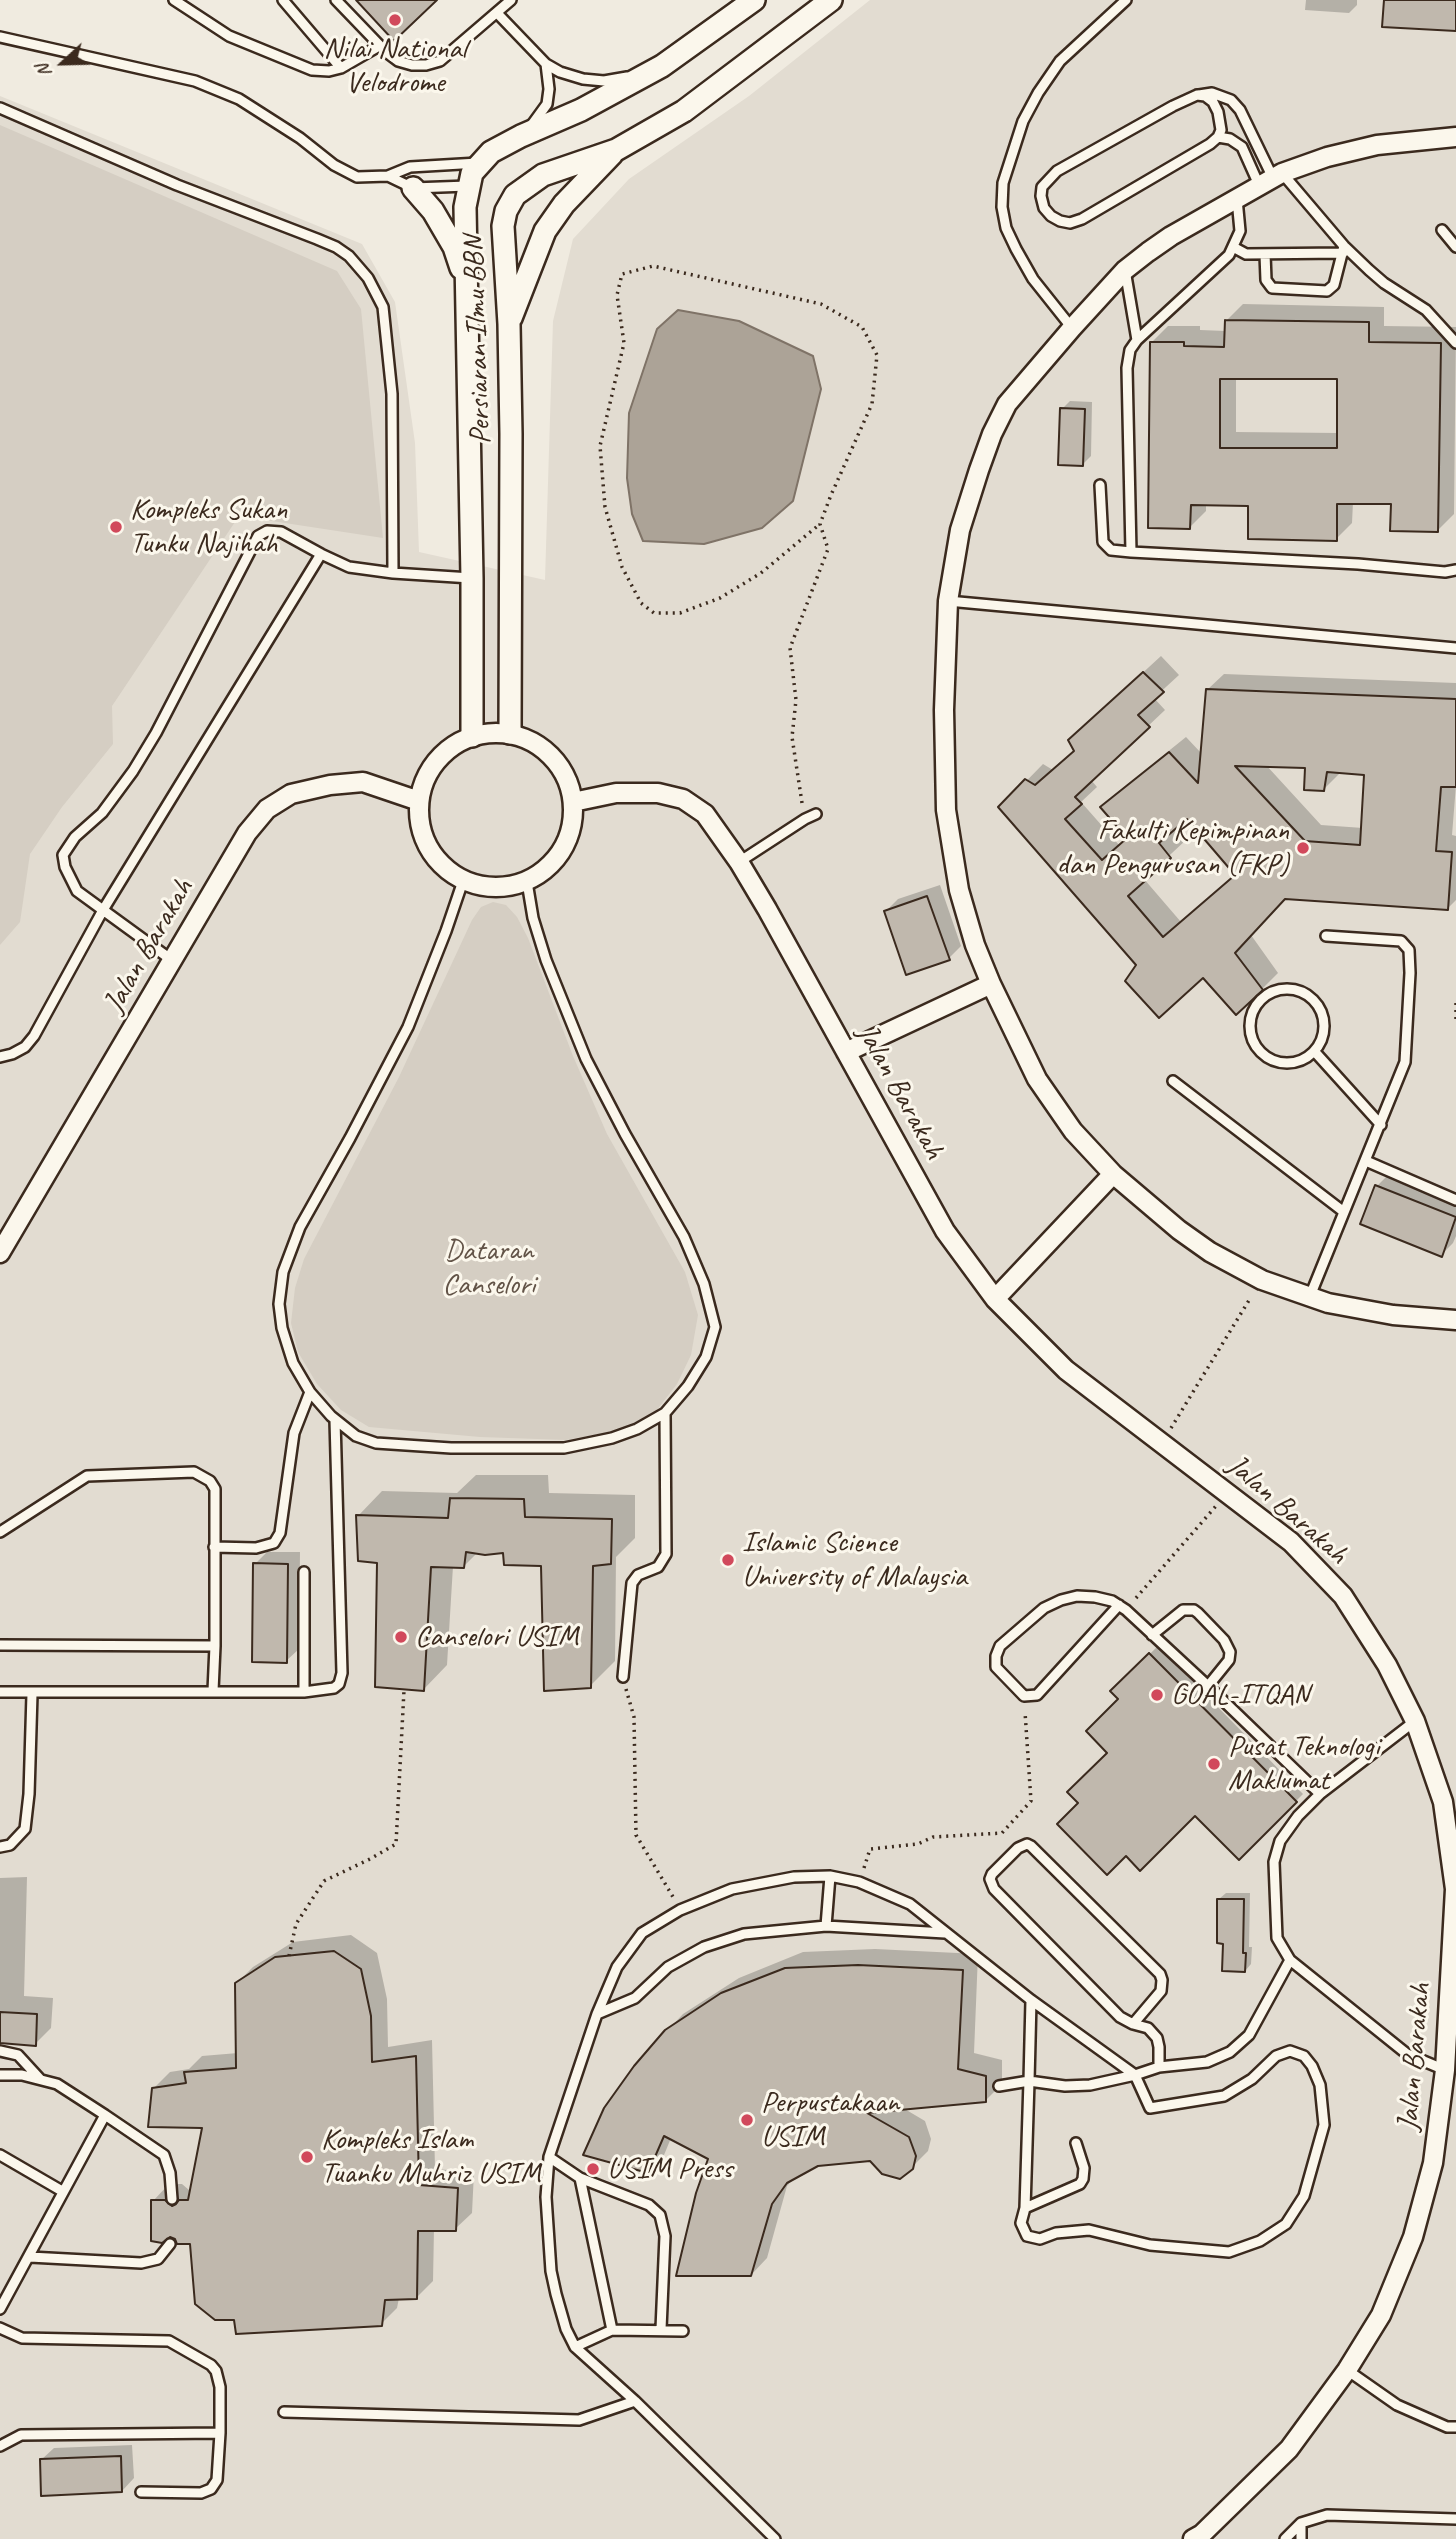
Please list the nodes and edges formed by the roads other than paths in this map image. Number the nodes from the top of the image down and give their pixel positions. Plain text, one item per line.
1 (174, 0) edge
2 (283, 0) edge
3 (336, 0) edge
4 (511, 0) edge
5 (754, 0) edge
6 (831, 0) edge
7 (1126, 0) edge
8 (497, 13) junction
9 (0, 37) edge
10 (379, 46) junction
11 (546, 64) junction
12 (662, 66) junction
13 (341, 68) junction
14 (1197, 95) junction
15 (0, 108) edge
16 (521, 135) junction
17 (1219, 137) junction
18 (1456, 137) edge
19 (616, 150) junction
20 (480, 162) junction
21 (388, 176) junction
22 (411, 178) junction
23 (1272, 179) junction
24 (468, 186) junction
25 (1237, 198) junction
26 (1442, 230) dead end
27 (1233, 247) junction
28 (1456, 247) edge
29 (1343, 250) junction
30 (1265, 254) junction
31 (1125, 270) junction
32 (467, 318) junction
33 (509, 324) junction
34 (1072, 328) junction
35 (1137, 340) junction
36 (1456, 343) edge
37 (1100, 485) dead end
38 (1131, 552) junction
39 (321, 554) junction
40 (1456, 570) edge
41 (393, 573) junction
42 (472, 578) junction
43 (948, 601) junction
44 (1456, 648) edge
45 (510, 733) junction
46 (472, 736) junction
47 (419, 802) junction
48 (573, 802) junction
49 (816, 814) dead end
50 (740, 862) junction
51 (463, 881) junction
52 (527, 882) junction
53 (103, 910) junction
54 (1326, 936) dead end
55 (173, 961) junction
56 (991, 984) junction
57 (846, 1052) junction
58 (1315, 1052) junction
59 (0, 1058) edge
60 (1173, 1081) dead end
61 (1381, 1125) junction
62 (1366, 1161) junction
63 (1113, 1174) junction
64 (1456, 1200) edge
65 (1344, 1212) junction
66 (0, 1252) edge
67 (1310, 1296) junction
68 (995, 1299) junction
69 (1456, 1320) edge
70 (310, 1392) junction
71 (665, 1413) junction
72 (335, 1420) junction
73 (0, 1531) edge
74 (214, 1547) junction
75 (304, 1572) dead end
76 (1122, 1608) junction
77 (1152, 1635) junction
78 (0, 1645) edge
79 (215, 1646) junction
80 (622, 1677) road end
81 (1208, 1686) junction
82 (213, 1691) junction
83 (0, 1692) edge
84 (303, 1692) junction
85 (32, 1694) junction
86 (1415, 1721) junction
87 (1320, 1794) junction
88 (0, 1847) edge
89 (830, 1876) junction
90 (1456, 1889) edge
91 (826, 1926) junction
92 (945, 1933) junction
93 (1290, 1960) junction
94 (1031, 2000) junction
95 (597, 2014) junction
96 (1133, 2024) junction
97 (0, 2051) edge
98 (1159, 2067) junction
99 (1445, 2070) junction
100 (0, 2075) edge
101 (1135, 2075) junction
102 (40, 2079) junction
103 (1029, 2081) junction
104 (999, 2086) dead end
105 (105, 2115) junction
106 (1076, 2143) dead end
107 (0, 2155) edge
108 (549, 2158) junction
109 (580, 2178) junction
110 (62, 2191) junction
111 (172, 2199) dead end
112 (1025, 2208) junction
113 (170, 2244) dead end
114 (30, 2257) junction
115 (0, 2309) edge
116 (0, 2328) edge
117 (661, 2329) junction
118 (612, 2330) junction
119 (683, 2331) dead end
120 (575, 2347) junction
121 (1346, 2370) junction
122 (635, 2400) junction
123 (284, 2412) dead end
124 (1456, 2427) edge
125 (220, 2434) junction
126 (0, 2446) edge
127 (141, 2491) dead end
128 (1456, 2519) edge
129 (1301, 2523) junction
130 (775, 2539) edge
131 (1193, 2539) edge
132 (1284, 2539) edge
133 (1301, 2539) edge

1 - 13 lane
2 - 13 lane
3 - 10 lane
4 - 8 lane
5 - 12 street, Persiaran Ilmu BBN
6 - 19 street, Persiaran Ilmu BBN
7 - 34 lane
8 - 10 lane
8 - 11 lane
9 - 21 lane
10 - 13 lane
11 - 12 lane
11 - 16 lane
12 - 16 street, Persiaran Ilmu BBN
14 - 17 lane
14 - 17 lane
14 - 23 lane
15 - 41 lane
16 - 20 street, Persiaran Ilmu BBN
17 - 23 lane
18 - 23 street
19 - 33 street
19 - 33 street, Persiaran Ilmu BBN
20 - 22 lane
20 - 24 street, Persiaran Ilmu BBN
21 - 22 lane
21 - 22 lane
22 - 24 lane
22 - 32 street
23 - 25 street
23 - 29 lane
24 - 32 street, Persiaran Ilmu BBN
25 - 27 lane
25 - 31 street
26 - 28 lane
27 - 30 lane
27 - 35 lane
29 - 30 lane
29 - 30 lane
29 - 36 lane
31 - 34 street
31 - 35 lane
32 - 42 street, Persiaran Ilmu BBN
33 - 45 street, Persiaran Ilmu BBN
34 - 43 street
35 - 38 lane
37 - 38 lane
38 - 40 lane
39 - 41 lane
39 - 53 lane
39 - 53 lane
41 - 42 lane
42 - 46 street, Persiaran Ilmu BBN
43 - 44 lane
43 - 56 street
45 - 46 street
45 - 48 street
46 - 47 street
47 - 51 street
47 - 55 street, Jalan Barakah
48 - 50 street, Jalan Barakah
48 - 52 street
49 - 50 lane
50 - 57 street, Jalan Barakah
51 - 52 street
51 - 70 lane
52 - 71 lane
53 - 55 lane
53 - 59 lane
54 - 61 lane
55 - 66 street, Jalan Barakah
56 - 57 street
56 - 63 street
57 - 68 street, Jalan Barakah
58 - 58 lane
58 - 61 lane
60 - 65 lane
61 - 62 lane
62 - 64 lane
62 - 65 lane
63 - 67 street
63 - 68 street
65 - 67 lane
67 - 69 street
68 - 86 street, Jalan Barakah
70 - 72 lane
70 - 74 lane
71 - 72 lane
71 - 80 lane
72 - 84 lane
73 - 74 lane
74 - 79 lane
75 - 84 lane
76 - 76 lane
76 - 77 lane
77 - 81 lane
77 - 81 lane
78 - 79 lane
79 - 82 lane
81 - 87 lane
82 - 84 lane
82 - 85 lane
83 - 85 lane
85 - 88 lane
86 - 87 lane
86 - 90 street, Jalan Barakah
87 - 93 lane
89 - 91 lane
89 - 92 lane
89 - 95 lane
90 - 99 street, Jalan Barakah
91 - 92 lane
91 - 95 lane
92 - 94 lane
93 - 98 lane
93 - 99 lane
94 - 101 lane
94 - 103 lane
95 - 108 lane
96 - 96 lane
96 - 98 lane
97 - 102 lane
98 - 101 lane
99 - 121 street, Jalan Barakah
100 - 102 lane
101 - 103 lane
101 - 112 lane
102 - 105 lane
103 - 104 lane
103 - 112 lane
105 - 110 lane
105 - 111 lane
106 - 112 lane
107 - 110 lane
108 - 109 lane
108 - 120 lane
109 - 117 lane
109 - 118 lane
110 - 114 lane
113 - 114 lane
114 - 115 lane
116 - 125 lane
117 - 118 lane
117 - 119 lane
118 - 120 lane
120 - 122 lane
121 - 124 lane
121 - 131 street, Jalan Barakah
122 - 123 lane
122 - 130 lane
125 - 126 lane
125 - 127 lane
128 - 129 lane
129 - 132 lane
129 - 133 lane

